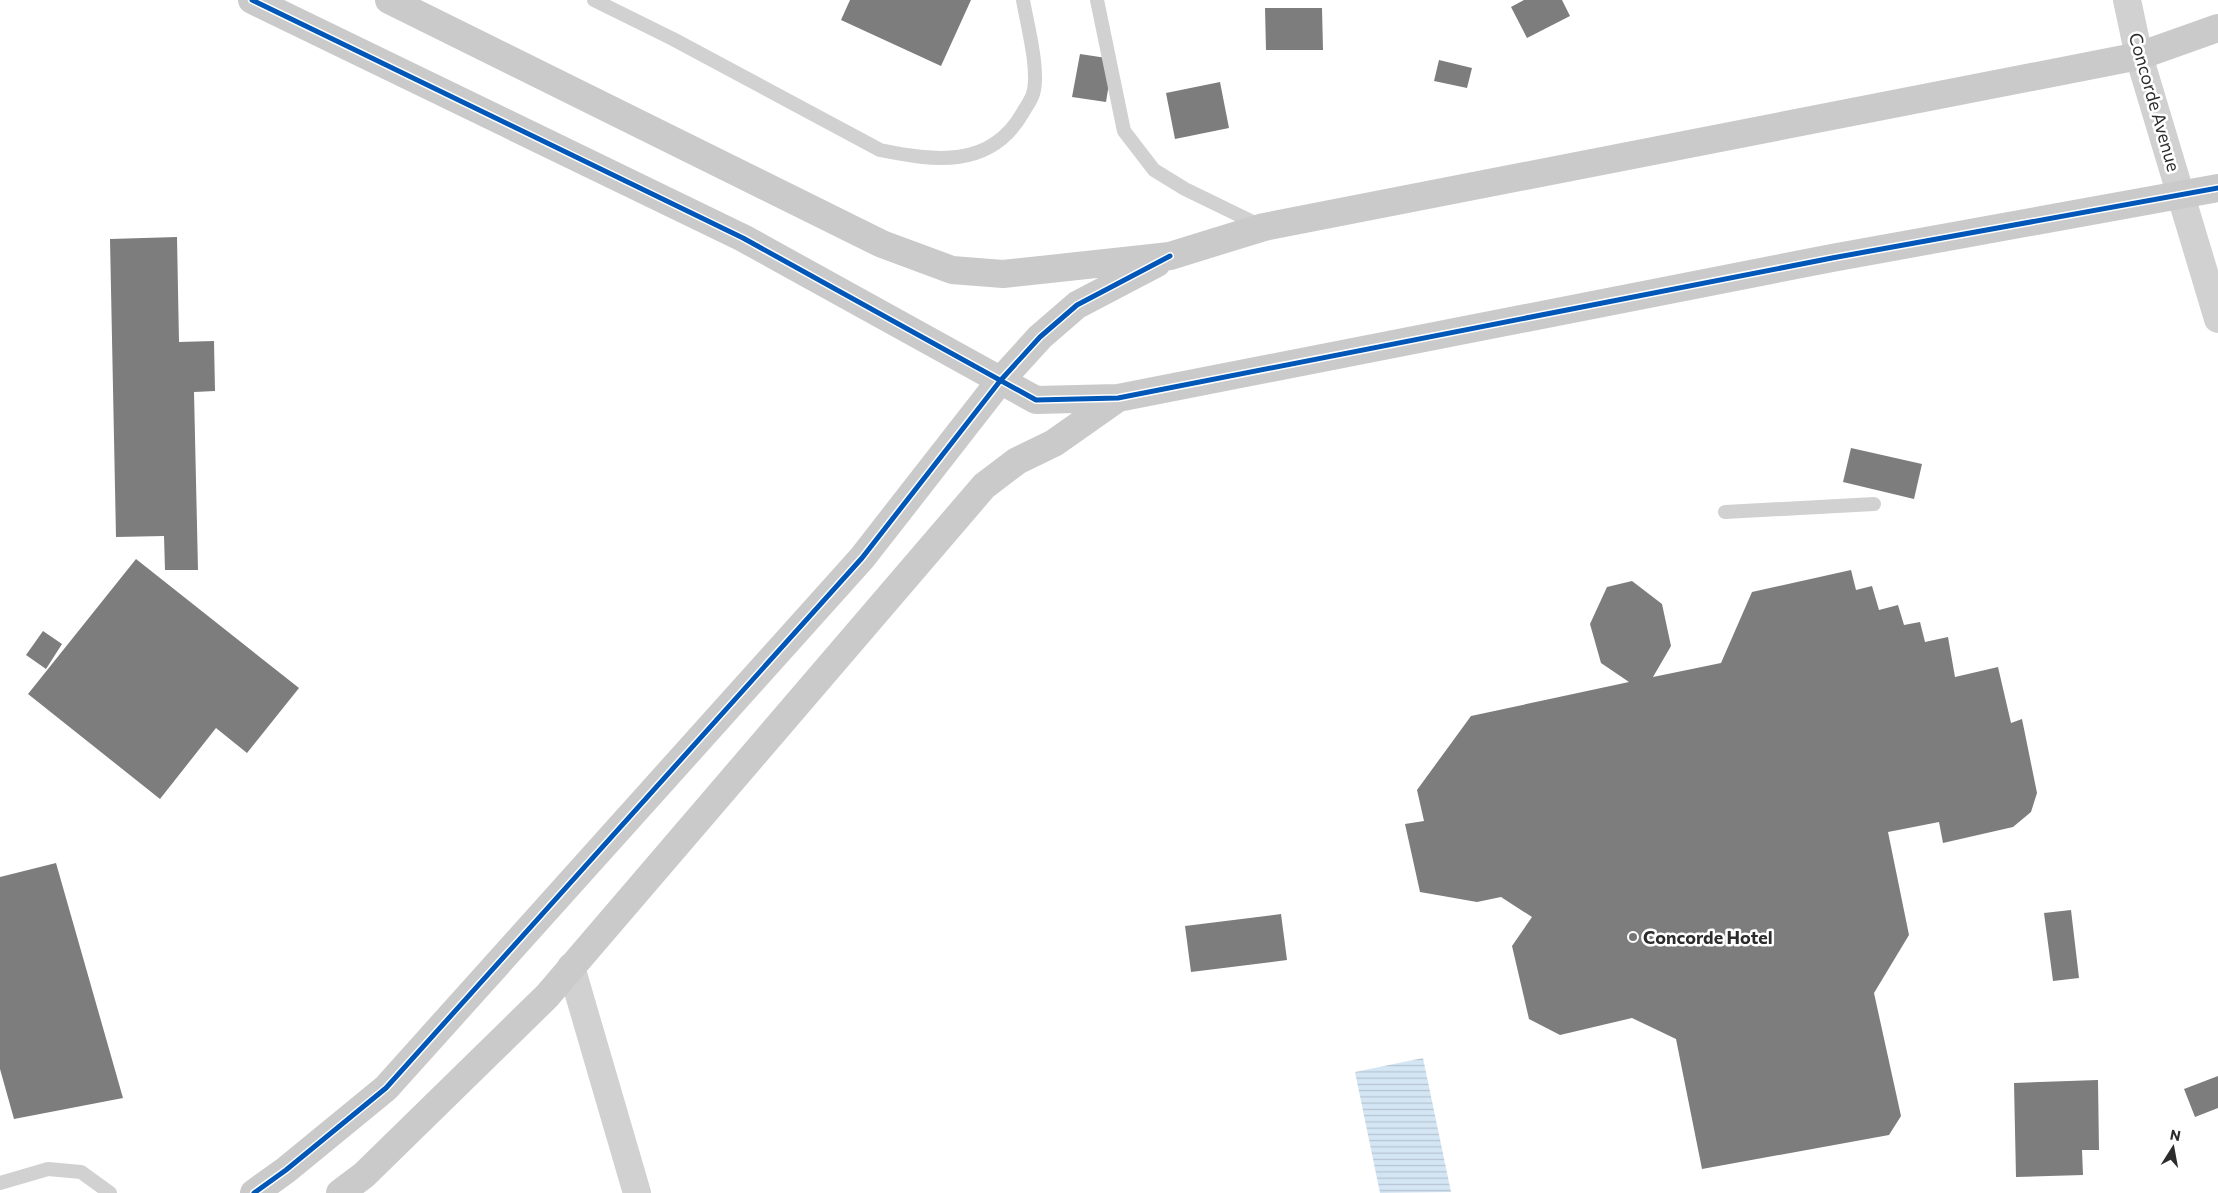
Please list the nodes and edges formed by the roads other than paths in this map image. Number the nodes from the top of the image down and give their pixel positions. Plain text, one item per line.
1 (252, 0) edge
2 (389, 0) edge
3 (594, 0) edge
4 (1023, 0) edge
5 (1097, 0) edge
6 (2128, 0) edge
7 (2218, 28) edge
8 (2139, 56) junction
9 (2218, 188) edge
10 (2181, 194) junction
11 (1264, 227) junction
12 (1170, 256) junction
13 (2218, 319) edge
14 (1000, 381) junction
15 (1118, 398) junction
16 (1874, 504) dead end
17 (1725, 512) dead end
18 (571, 967) junction
19 (0, 1183) edge
20 (110, 1193) edge
21 (254, 1193) edge
22 (340, 1193) edge
23 (637, 1193) edge

1 - 14 street
2 - 12 street
3 - 4 lane
5 - 11 lane
6 - 8 street, Concorde Avenue
7 - 8 street
8 - 10 street, Concorde Avenue
8 - 11 street
9 - 10 street
10 - 13 street, Concorde Avenue
10 - 15 street
11 - 12 street
12 - 14 street
14 - 15 street
14 - 21 street
15 - 18 street
16 - 17 lane
18 - 22 street
18 - 23 street
19 - 20 lane

